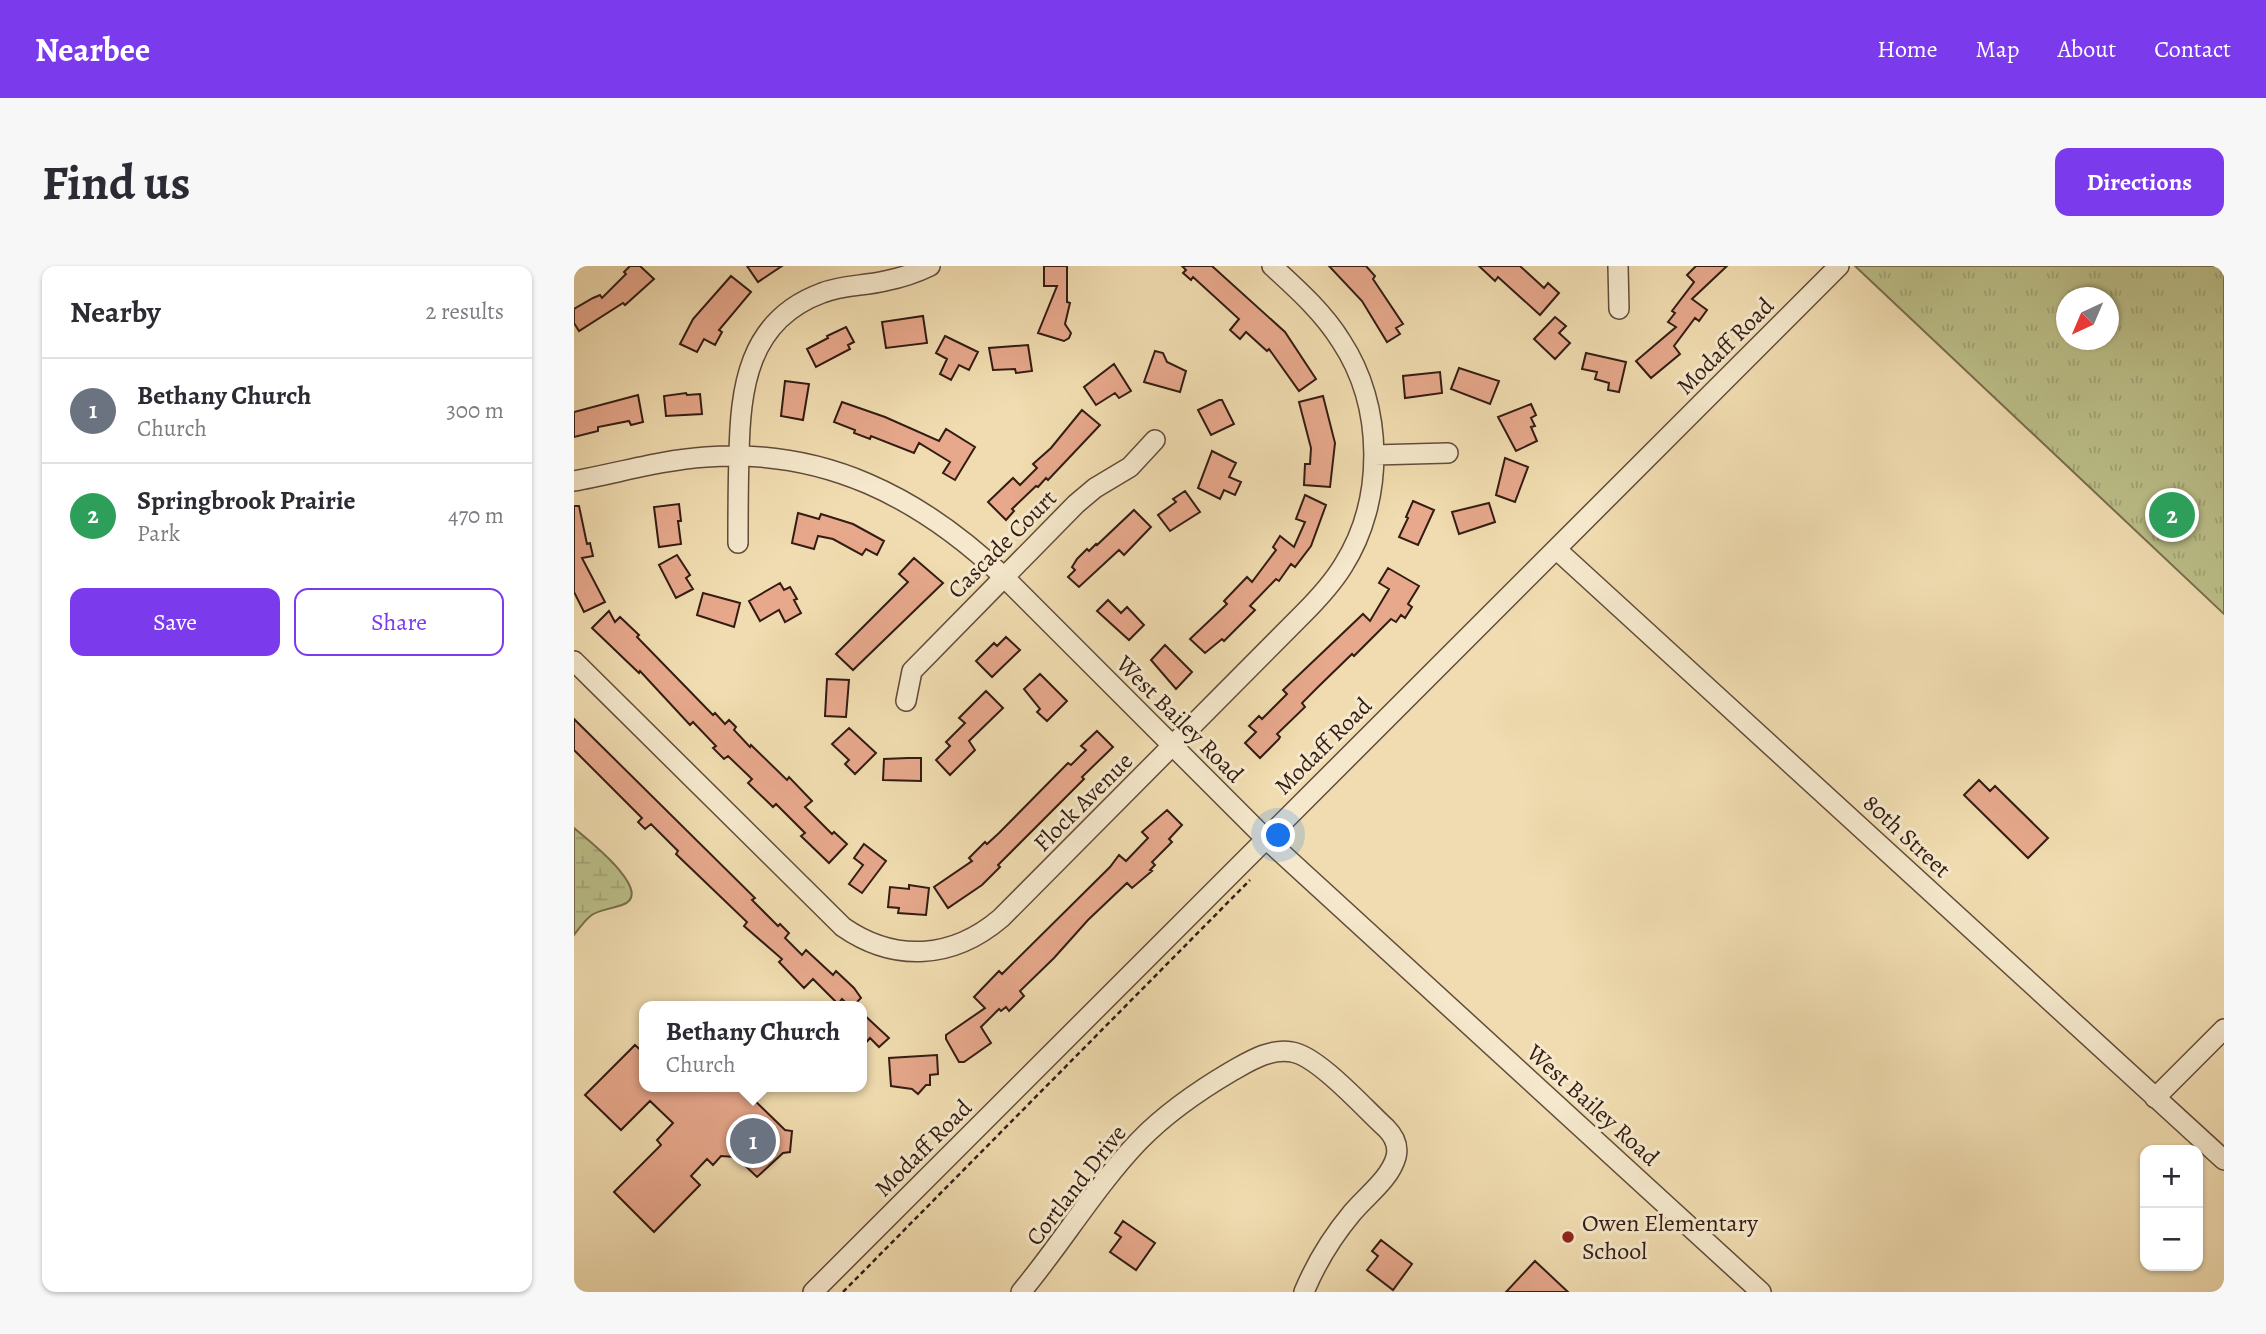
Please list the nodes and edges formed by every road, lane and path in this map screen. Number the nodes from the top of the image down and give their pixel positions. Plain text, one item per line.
1 (930, 266) edge
2 (1272, 266) edge
3 (1618, 266) edge
4 (1839, 266) edge
5 (1619, 309) dead end
6 (1155, 440) dead end
7 (1448, 453) dead end
8 (739, 456) junction
9 (1374, 456) junction
10 (574, 481) edge
11 (738, 543) dead end
12 (1556, 549) junction
13 (1003, 577) junction
14 (574, 661) edge
15 (906, 701) dead end
16 (1173, 746) junction
17 (1265, 838) junction
18 (1256, 874) dead end
19 (2224, 1029) edge
20 (2155, 1098) junction
21 (2224, 1160) edge
22 (813, 1292) edge
23 (843, 1292) edge
24 (1021, 1292) edge
25 (1304, 1292) edge
26 (1761, 1292) edge

1 - 8 street
2 - 9 street, Flock Avenue
3 - 5 street
4 - 12 street, Modaff Road
6 - 13 street, Cascade Court
7 - 9 street
8 - 10 street, West Bailey Road
8 - 11 street
8 - 13 street, West Bailey Road
9 - 16 street, Flock Avenue
12 - 17 street, Modaff Road
12 - 20 street, 80th Street
13 - 15 street, Cascade Court
13 - 16 street, West Bailey Road
14 - 16 street, Flock Avenue
16 - 17 street, West Bailey Road
17 - 22 street, Modaff Road
17 - 26 street, West Bailey Road
18 - 23 path
19 - 20 street
20 - 21 street, 80th Street
24 - 25 street, Cortland Drive

